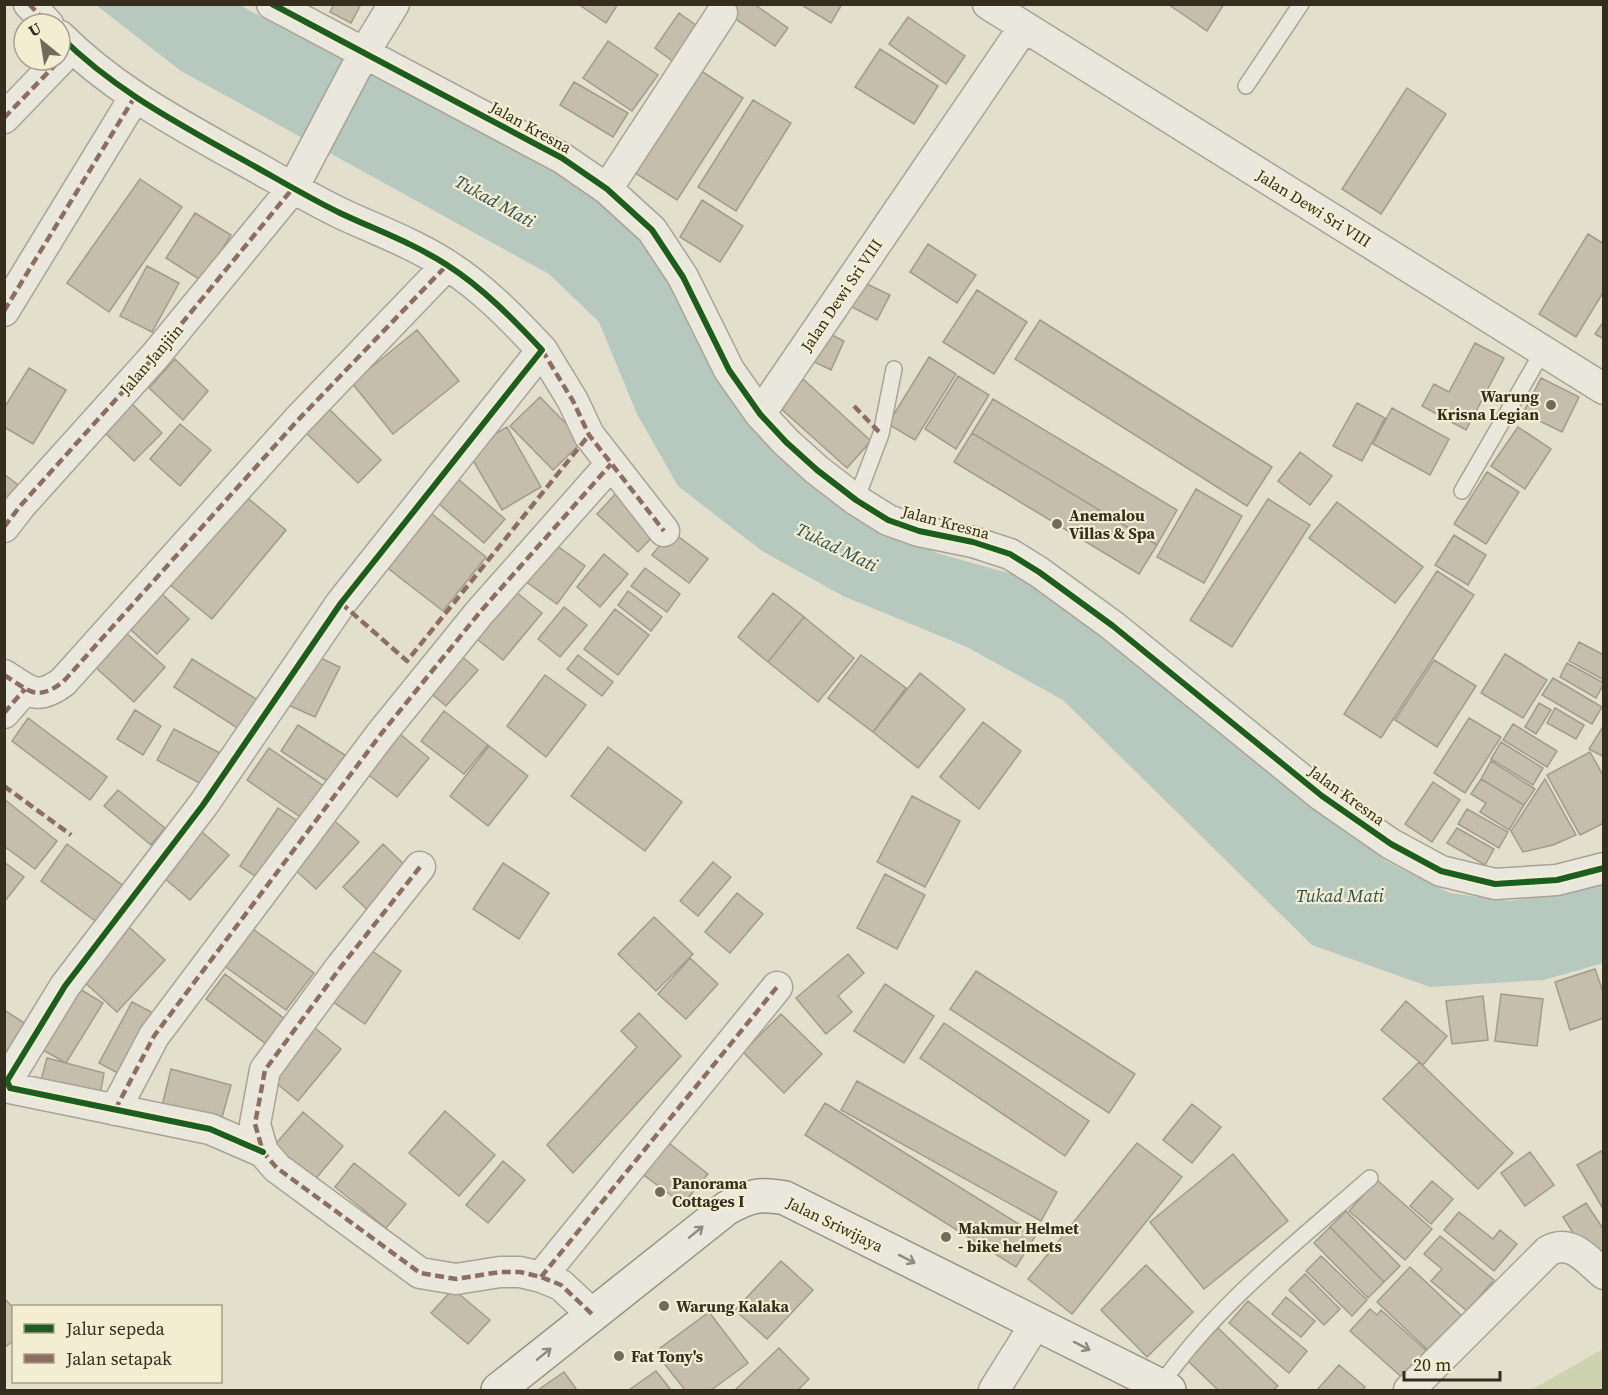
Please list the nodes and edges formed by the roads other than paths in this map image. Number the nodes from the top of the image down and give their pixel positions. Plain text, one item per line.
1 (272, 4) edge
2 (394, 4) edge
3 (988, 4) edge
4 (1301, 4) edge
5 (722, 14) dead end
6 (1024, 27) junction
7 (72, 56) edge
8 (362, 58) junction
9 (45, 72) edge
10 (1246, 86) dead end
11 (135, 98) junction
12 (4, 118) edge
13 (296, 182) junction
14 (607, 189) junction
15 (447, 265) junction
16 (4, 311) edge
17 (542, 350) junction
18 (1543, 351) junction
19 (894, 369) dead end
20 (1604, 389) edge
21 (760, 414) junction
22 (610, 464) junction
23 (1462, 491) dead end
24 (856, 500) junction
25 (4, 527) edge
26 (664, 531) dead end
27 (15, 682) edge
28 (4, 713) edge
29 (420, 867) dead end
30 (1604, 868) edge
31 (777, 987) dead end
32 (115, 1110) junction
33 (263, 1152) junction
34 (1370, 1178) dead end
35 (1604, 1274) edge
36 (541, 1277) junction
37 (593, 1315) junction
38 (1036, 1323) junction
39 (1164, 1388) edge
40 (498, 1390) edge
41 (994, 1390) edge
42 (1409, 1390) edge

1 - 8 street, Jalan Kresna
2 - 8 street, Jalan Janjiin
3 - 6 street, Jalan Dewi Sri VIII
4 - 10 lane
5 - 14 street
6 - 18 street, Jalan Dewi Sri VIII
6 - 21 street, Jalan Dewi Sri VIII
7 - 11 street
8 - 13 street, Jalan Janjiin
8 - 14 street, Jalan Kresna
9 - 12 street
11 - 13 street
11 - 16 street
13 - 15 street
13 - 25 street, Jalan Janjiin
14 - 21 street, Jalan Kresna
15 - 17 street
15 - 27 street
17 - 22 street
17 - 32 street
18 - 20 street, Jalan Dewi Sri VIII
18 - 23 lane
19 - 24 lane
21 - 24 street, Jalan Kresna
22 - 26 street
22 - 32 street
24 - 30 street, Jalan Kresna
27 - 28 street
29 - 33 street
31 - 36 street
32 - 33 street
33 - 36 street
34 - 39 lane
35 - 42 street
36 - 37 street
37 -> 38 street, Jalan Sriwijaya
40 -> 37 street, Jalan Sriwijaya
38 -> 39 street, Jalan Sriwijaya
38 - 41 street

